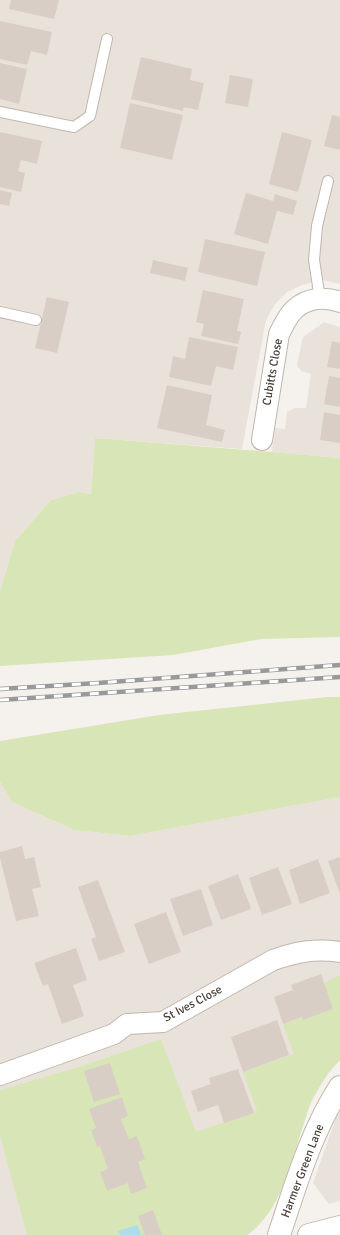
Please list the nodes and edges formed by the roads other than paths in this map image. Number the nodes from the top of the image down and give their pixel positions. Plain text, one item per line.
1 (107, 39) dead end
2 (0, 112) edge
3 (328, 181) dead end
4 (320, 299) junction
5 (340, 302) edge
6 (0, 312) edge
7 (36, 320) dead end
8 (262, 440) dead end
9 (340, 952) edge
10 (0, 1075) edge
11 (340, 1087) edge
12 (340, 1227) edge
13 (279, 1235) edge
14 (309, 1235) edge

1 - 2 lane
3 - 4 lane
4 - 5 street, Cubitts Close
4 - 8 street, Cubitts Close
6 - 7 lane
9 - 10 street, St Ives Close
11 - 13 street, Harmer Green Lane
12 - 14 street

